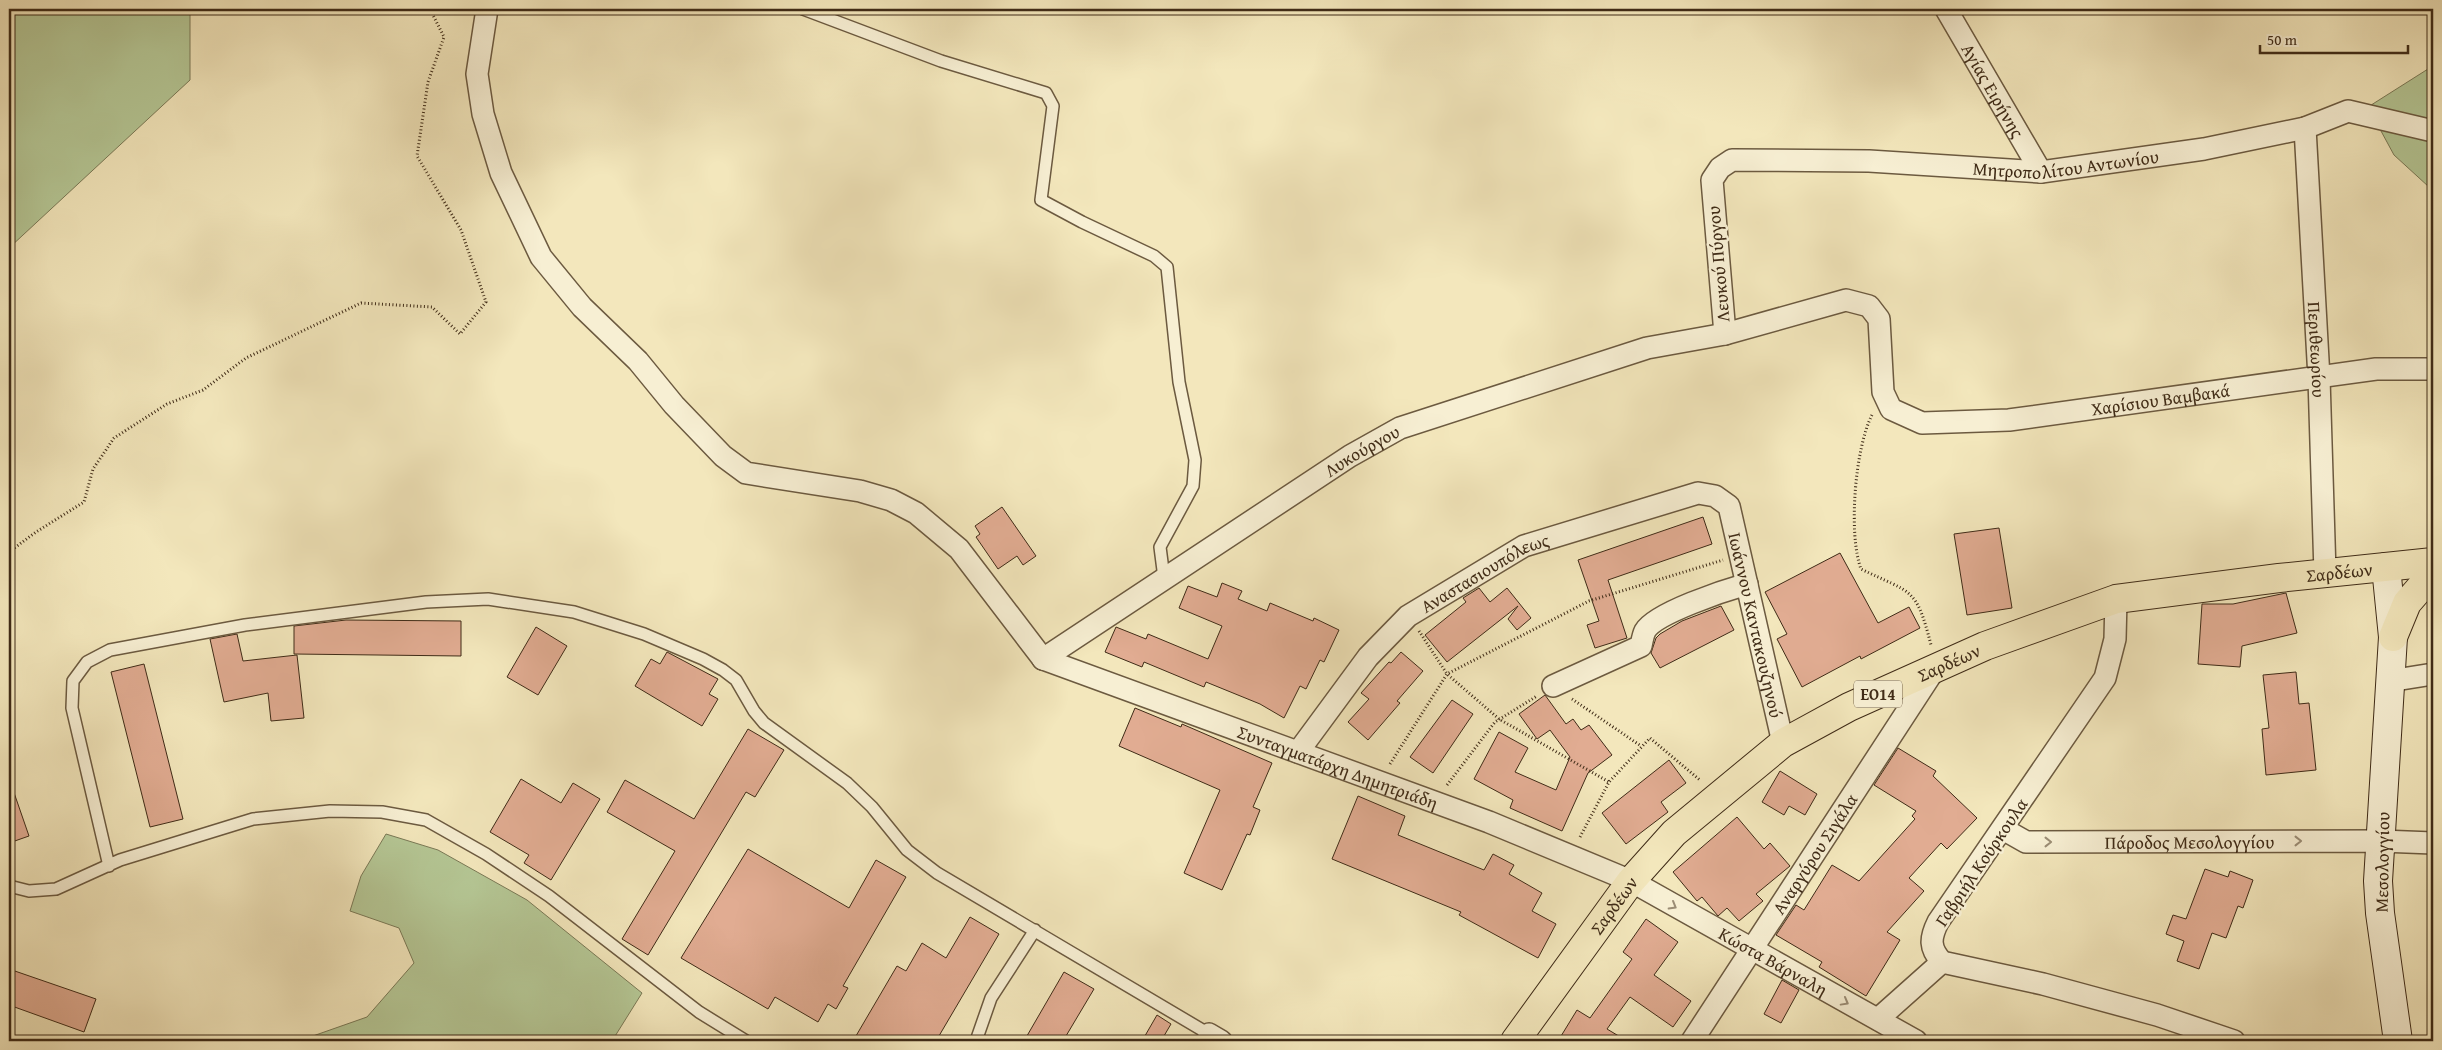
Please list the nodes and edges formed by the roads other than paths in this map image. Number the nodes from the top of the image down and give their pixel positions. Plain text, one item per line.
1 (487, 9) edge
2 (803, 9) edge
3 (1946, 9) edge
4 (2305, 128) junction
5 (2433, 131) edge
6 (2041, 172) junction
7 (1712, 193) joint
8 (1725, 334) junction
9 (2433, 369) edge
10 (2320, 378) junction
11 (1887, 400) joint
12 (1729, 506) joint
13 (2433, 562) edge
14 (2377, 568) junction
15 (2325, 573) junction
16 (2433, 573) edge
17 (1164, 578) junction
18 (1747, 584) junction
19 (2116, 600) junction
20 (2393, 637) junction
21 (1043, 659) junction
22 (1936, 666) junction
23 (2433, 674) edge
24 (2389, 681) junction
25 (1553, 686) road end
26 (1783, 743) junction
27 (1298, 752) junction
28 (2003, 828) junction
29 (2381, 841) junction
30 (2433, 843) edge
31 (109, 866) junction
32 (1631, 881) junction
33 (9, 886) edge
34 (1035, 930) junction
35 (1752, 951) junction
36 (1942, 962) junction
37 (1878, 1020) junction
38 (1211, 1039) edge
39 (746, 1041) edge
40 (976, 1041) edge
41 (1515, 1041) edge
42 (1692, 1041) edge
43 (1916, 1041) edge
44 (2234, 1041) edge
45 (2398, 1041) edge

1 - 21 street
2 - 17 lane
3 - 6 street, Αγίας Ειρήνης
4 - 5 street, Μητροπολίτου Αντωνίου
4 - 6 street, Μητροπολίτου Αντωνίου
4 - 10 street, Περιθεωρίου
6 - 7 street, Μητροπολίτου Αντωνίου
7 - 8 street, Λευκού Πύργου
8 - 11 street, Λυκούργου
8 - 17 street, Λυκούργου
9 - 10 street, Χαρίσιου Βαμβακά
10 - 11 street, Χαρίσιου Βαμβακά
10 - 15 street, Περιθεωρίου
12 - 18 street, Ιωάννου Καντακουζηνού
12 - 27 street, Αναστασιουπόλεως
13 - 14 main road, Σαρδέων / ΕΟ14
14 - 15 main road, Σαρδέων / ΕΟ14
14 - 20 street, Μεσολογγίου
14 - 24 street, Μεσολογγίου
15 - 19 main road, Σαρδέων / ΕΟ14
16 - 20 main road
17 - 21 street, Λυκούργου
18 - 25 street
18 - 26 street, Ιωάννου Καντακουζηνού
19 - 22 main road, Σαρδέων / ΕΟ14
19 - 28 street, Γαβριήλ Κούρκουλα
20 - 24 street, Μεσολογγίου
21 - 27 street, Συνταγματάρχη Δημητριάδη
22 - 26 main road, Σαρδέων / ΕΟ14
22 - 35 street, Αναργύρου Σιγάλα
23 - 24 street
24 - 29 street, Μεσολογγίου
26 - 32 main road, Σαρδέων / ΕΟ14
27 - 32 street, Συνταγματάρχη Δημητριάδη
28 -> 29 street, Πάροδος Μεσολογγίου
28 - 36 street, Γαβριήλ Κούρκουλα
29 - 30 street, Πάροδος Μεσολογγίου
29 - 45 street, Μεσολογγίου
31 - 33 lane
31 - 34 lane
31 - 39 lane
32 -> 35 street, Κώστα Βάρναλη
32 - 41 main road, Σαρδέων / ΕΟ14
34 - 38 lane
34 - 40 lane
35 -> 37 street, Κώστα Βάρναλη
35 - 42 street, Αναργύρου Σιγάλα
36 - 37 street
36 - 44 street
37 - 43 street, Κώστα Βάρναλη

